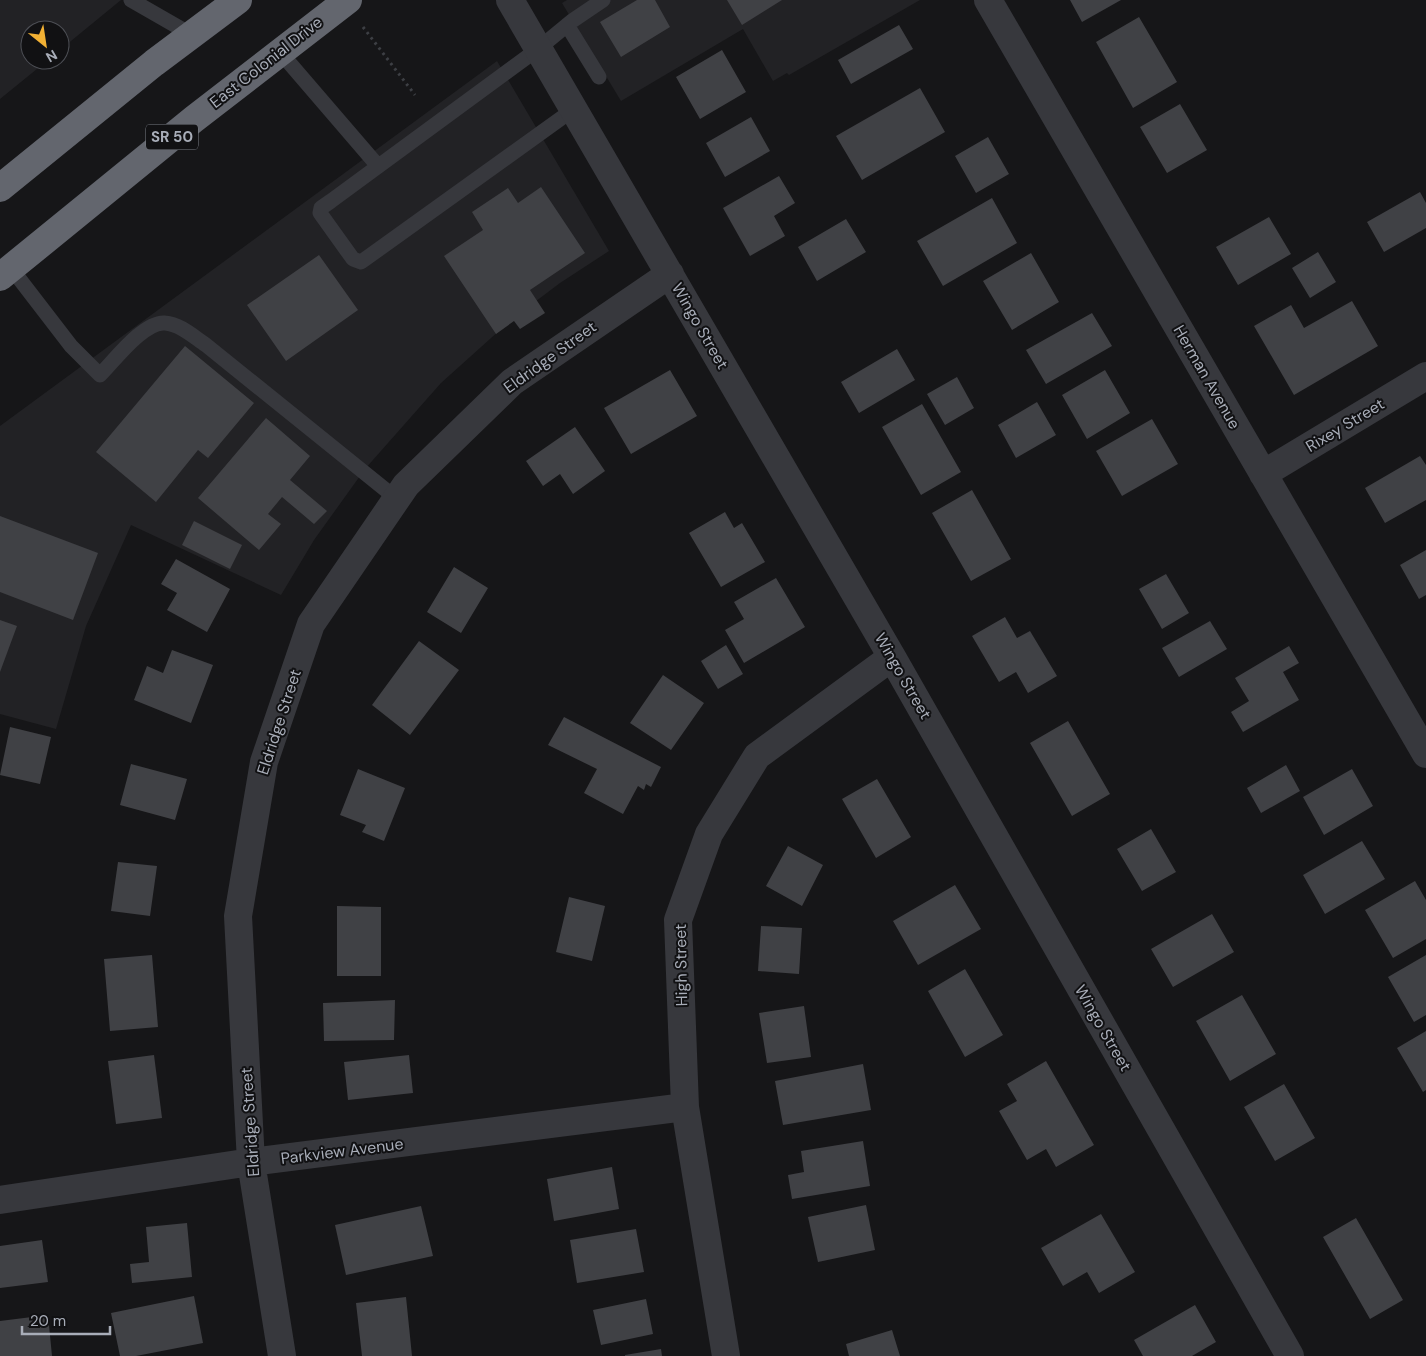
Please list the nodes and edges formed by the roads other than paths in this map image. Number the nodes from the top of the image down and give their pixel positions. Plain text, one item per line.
1 (131, 0) edge
2 (238, 0) edge
3 (348, 0) edge
4 (603, 0) edge
5 (988, 0) edge
6 (513, 1) edge
7 (567, 25) junction
8 (192, 35) junction
9 (538, 48) junction
10 (280, 52) junction
11 (599, 77) dead end
12 (574, 109) junction
13 (378, 166) junction
14 (0, 188) edge
15 (6, 273) edge
16 (670, 274) junction
17 (1426, 376) edge
18 (1264, 474) junction
19 (396, 499) junction
20 (892, 657) junction
21 (1426, 754) edge
22 (685, 1107) junction
23 (251, 1162) junction
24 (0, 1200) edge
25 (282, 1356) edge
26 (726, 1356) edge
27 (1290, 1356) edge

1 - 8 lane
2 - 8 highway
3 - 10 highway, East Colonial Drive / SR 50
4 - 7 lane
5 - 18 street, Herman Avenue
6 - 9 street, Wingo Street
7 - 9 lane
7 - 11 lane
8 - 14 highway
9 - 12 street, Wingo Street
9 - 13 lane
10 - 13 lane
10 - 15 highway, East Colonial Drive / SR 50
12 - 13 lane
12 - 16 street, Wingo Street
15 - 19 lane
16 - 19 street, Eldridge Street
16 - 20 street, Wingo Street
17 - 18 street, Rixey Street
18 - 21 street, Herman Avenue
19 - 23 street, Eldridge Street
20 - 22 street, High Street
20 - 27 street, Wingo Street
22 - 23 street, Parkview Avenue
22 - 26 street, High Street
23 - 24 street, Parkview Avenue
23 - 25 street, Eldridge Street

